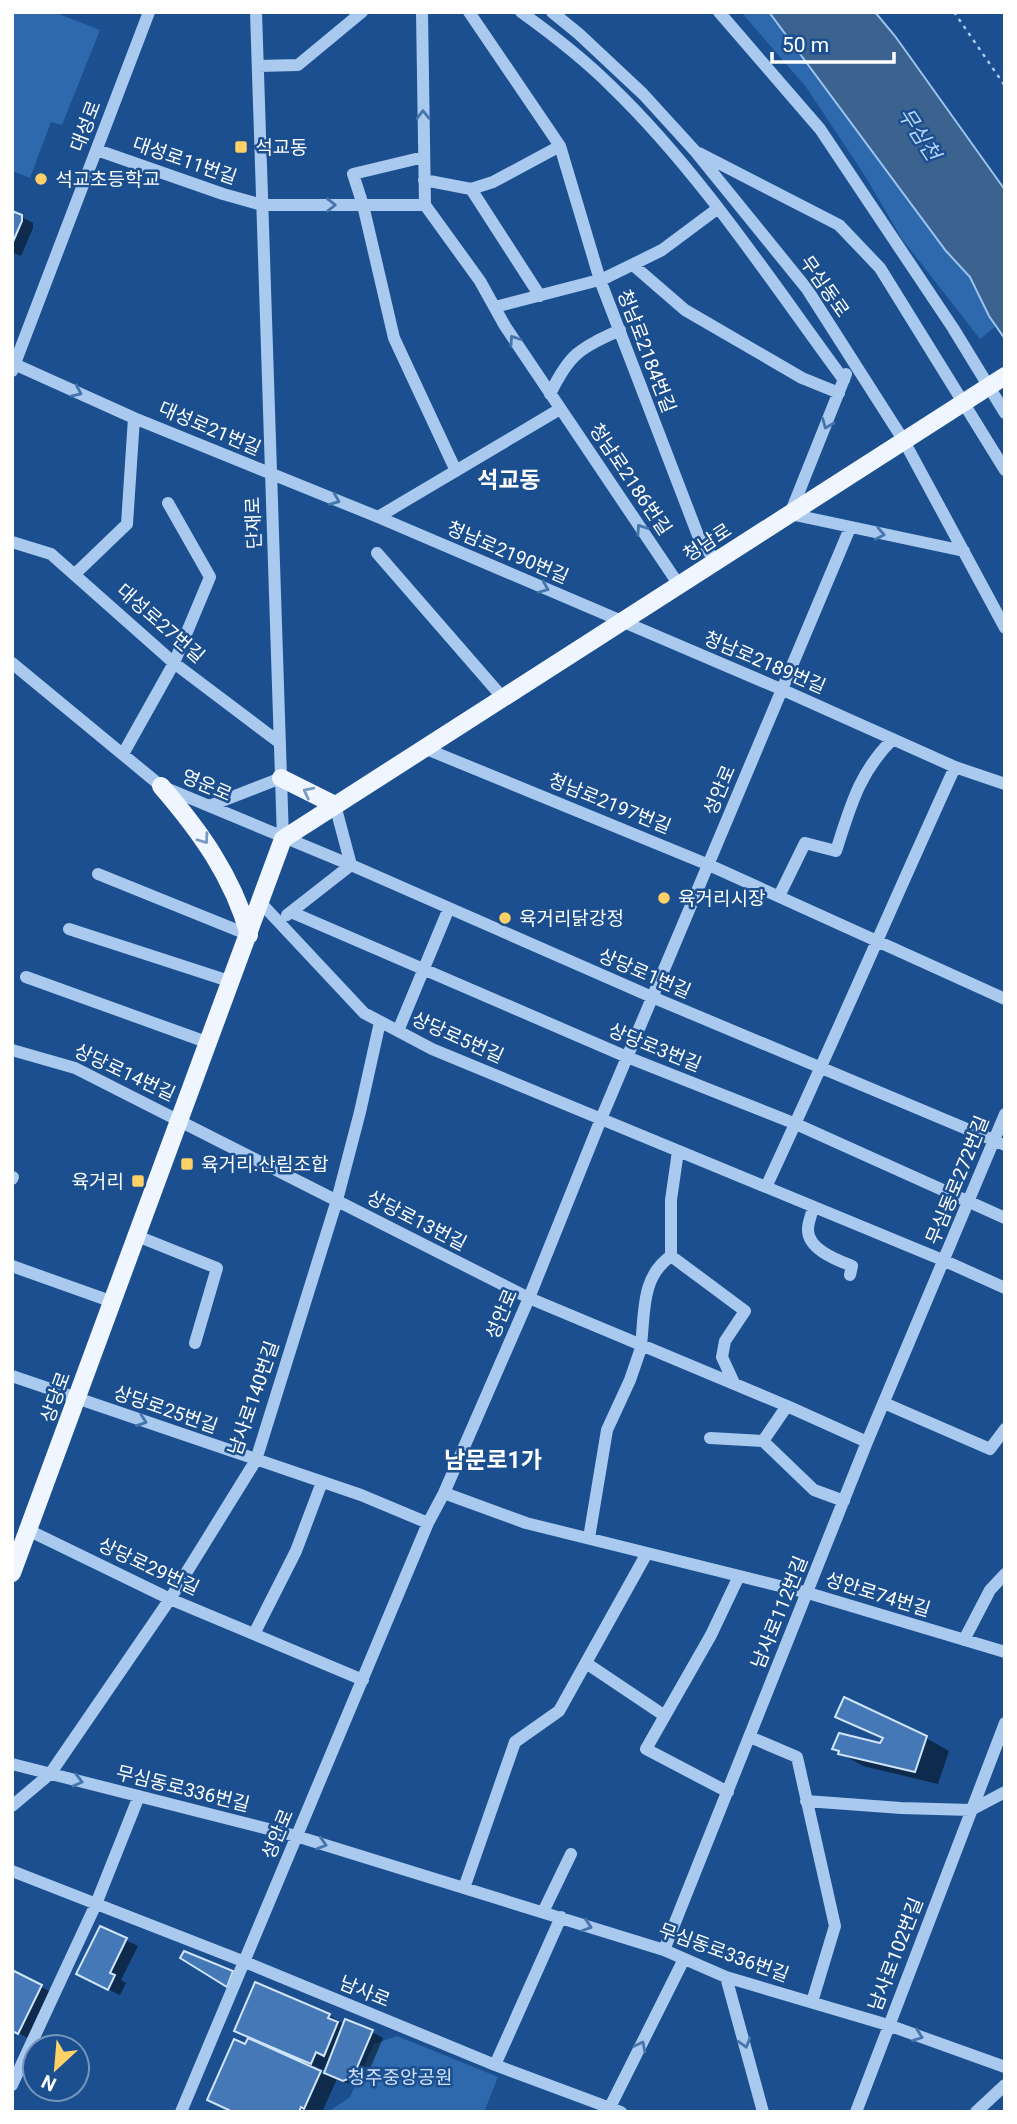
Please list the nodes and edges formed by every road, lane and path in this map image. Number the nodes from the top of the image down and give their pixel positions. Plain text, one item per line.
1 (256, 12) edge
2 (362, 12) edge
3 (422, 12) edge
4 (469, 12) edge
5 (521, 12) edge
6 (552, 12) edge
7 (719, 12) edge
8 (954, 12) edge
9 (144, 14) edge
10 (258, 66) junction
11 (1005, 86) edge
12 (561, 146) junction
13 (97, 150) junction
14 (695, 151) junction
15 (424, 157) junction
16 (424, 180) junction
17 (471, 189) junction
18 (262, 205) junction
19 (363, 205) junction
20 (425, 205) junction
21 (717, 209) junction
22 (633, 264) junction
23 (600, 280) junction
24 (540, 296) junction
25 (495, 307) junction
26 (620, 330) junction
27 (852, 360) junction
28 (13, 366) edge
29 (1005, 376) edge
30 (844, 380) junction
31 (839, 393) junction
32 (550, 394) junction
33 (561, 409) junction
34 (1005, 412) edge
35 (134, 418) junction
36 (904, 441) junction
37 (1005, 470) edge
38 (456, 471) junction
39 (271, 475) junction
40 (168, 503) dead end
41 (790, 514) junction
42 (378, 517) junction
43 (850, 528) junction
44 (12, 542) edge
45 (964, 551) junction
46 (377, 553) dead end
47 (716, 562) junction
48 (75, 574) junction
49 (679, 585) junction
50 (622, 622) junction
51 (1005, 628) edge
52 (12, 663) edge
53 (174, 663) junction
54 (783, 690) junction
55 (503, 698) junction
56 (894, 739) junction
57 (280, 743) junction
58 (424, 748) junction
59 (123, 754) junction
60 (955, 767) junction
61 (281, 778) junction
62 (1005, 784) edge
63 (161, 786) junction
64 (335, 805) junction
65 (209, 806) junction
66 (283, 839) junction
67 (709, 864) junction
68 (351, 865) junction
69 (98, 874) dead end
70 (779, 896) junction
71 (260, 902) junction
72 (449, 908) junction
73 (291, 912) junction
74 (278, 922) junction
75 (69, 929) dead end
76 (249, 935) junction
77 (876, 940) junction
78 (423, 970) junction
79 (26, 977) dead end
80 (232, 982) junction
81 (652, 997) junction
82 (1005, 999) edge
83 (380, 1022) junction
84 (398, 1031) junction
85 (209, 1043) junction
86 (12, 1050) edge
87 (627, 1057) junction
88 (822, 1068) junction
89 (1005, 1114) edge
90 (601, 1119) junction
91 (181, 1120) junction
92 (796, 1124) junction
93 (999, 1143) edge
94 (678, 1151) junction
95 (766, 1187) junction
96 (337, 1200) junction
97 (968, 1202) junction
98 (813, 1207) junction
99 (1005, 1218) edge
100 (137, 1236) junction
101 (671, 1256) junction
102 (945, 1261) junction
103 (12, 1266) edge
104 (850, 1275) dead end
105 (1005, 1289) edge
106 (529, 1298) junction
107 (113, 1302) junction
108 (195, 1343) dead end
109 (642, 1345) junction
110 (12, 1376) edge
111 (734, 1383) junction
112 (77, 1399) junction
113 (884, 1403) junction
114 (787, 1406) junction
115 (1005, 1429) edge
116 (710, 1438) dead end
117 (763, 1441) junction
118 (867, 1442) junction
119 (256, 1460) junction
120 (322, 1482) junction
121 (444, 1493) junction
122 (844, 1501) junction
123 (428, 1523) junction
124 (29, 1530) junction
125 (589, 1538) junction
126 (647, 1553) junction
127 (12, 1573) edge
128 (1005, 1574) edge
129 (739, 1576) junction
130 (808, 1593) junction
131 (170, 1599) junction
132 (254, 1634) junction
133 (964, 1640) junction
134 (1005, 1652) edge
135 (586, 1663) junction
136 (363, 1680) junction
137 (665, 1716) junction
138 (1005, 1723) edge
139 (750, 1737) junction
140 (12, 1764) edge
141 (50, 1773) junction
142 (728, 1792) junction
143 (1005, 1792) edge
144 (139, 1796) junction
145 (806, 1801) junction
146 (12, 1806) edge
147 (971, 1810) junction
148 (296, 1836) junction
149 (571, 1854) dead end
150 (12, 1871) edge
151 (464, 1888) junction
152 (96, 1904) junction
153 (543, 1912) junction
154 (561, 1917) junction
155 (664, 1951) junction
156 (684, 1959) junction
157 (245, 1962) junction
158 (726, 1977) junction
159 (812, 2002) junction
160 (888, 2025) junction
161 (495, 2065) junction
162 (1005, 2067) edge
163 (12, 2085) edge
164 (1005, 2085) edge
165 (615, 2109) edge
166 (181, 2112) edge
167 (763, 2112) edge
168 (856, 2112) edge
169 (976, 2112) edge

1 - 10 street, 단재로
2 - 10 street
15 -> 3 street
4 - 12 street, 청남로2184번길
5 - 21 street, 무심동로
6 - 14 street, 무심동로
7 - 34 street
8 - 11 path
9 - 13 street, 대성로
10 - 18 street, 단재로
12 - 17 street
12 - 23 street, 청남로2184번길
13 - 18 street, 대성로11번길
13 - 28 street, 대성로
14 - 27 street, 무심동로
14 - 37 street
15 - 16 street
15 - 19 street
16 - 17 street
16 - 20 street
17 - 24 street
18 -> 19 street
18 - 39 street, 단재로
19 - 20 street
19 - 38 street
20 - 25 street, 청남로2186번길
21 - 22 street
21 - 30 street, 무심동로
22 - 23 street
22 - 31 street
23 - 24 street
23 - 26 street, 청남로2184번길
24 - 25 street
32 -> 25 street, 청남로2186번길
26 - 32 street
26 - 47 street, 청남로2184번길
27 - 30 street
27 - 36 street, 무심동로
28 -> 35 street, 대성로21번길
29 - 36 main road, 청남로
30 - 31 street
31 -> 41 street
32 - 33 street, 청남로2186번길
33 - 38 street
49 -> 33 street, 청남로2186번길
35 - 39 street, 대성로21번길
35 - 48 street, 대성로21번길
36 - 41 main road, 청남로
36 - 45 street, 무심동로
38 - 42 street
39 -> 42 street, 청남로2190번길
39 - 57 street, 단재로
40 - 53 street
41 - 43 street
41 - 47 main road, 청남로
42 -> 50 street, 청남로2190번길
43 -> 45 street
43 - 54 street, 성안로
44 - 48 street, 대성로27번길
45 - 51 street, 무심동로
46 - 55 street
47 - 49 main road, 청남로
48 - 53 street, 대성로27번길
49 - 50 main road, 청남로
50 - 54 street, 청남로2189번길
50 - 55 main road, 청남로
52 - 59 street, 영운로
53 - 57 street, 대성로27번길
53 - 59 street
54 - 56 street, 청남로2189번길
54 - 67 street, 성안로
55 - 58 main road, 청남로
56 - 60 street, 청남로2189번길
56 - 70 street
57 - 61 street, 단재로
58 - 64 main road, 청남로
58 - 67 street, 청남로2197번길
59 - 63 street, 영운로
60 - 62 street, 청남로2189번길
60 - 77 street
64 -> 61 main road
61 - 65 street
61 - 66 street, 단재로
63 - 65 street, 영운로
63 -> 76 main road
64 - 66 main road, 청남로
64 - 68 street
65 - 66 street, 영운로
66 - 68 street, 상당로1번길
66 - 71 main road, 상당로
67 - 70 street, 청남로2197번길
67 - 81 street, 성안로
68 - 72 street, 상당로1번길
68 - 73 street
69 - 76 street
70 - 77 street, 청남로2197번길
71 - 74 street, 상당로5번길
71 - 76 main road, 상당로
72 - 78 street
72 - 81 street, 상당로1번길
73 - 74 street
73 - 78 street, 상당로3번길
74 - 83 street, 상당로5번길
75 - 80 street
76 - 80 main road, 상당로
77 - 82 street, 청남로2197번길
77 - 88 street
78 - 84 street
78 - 87 street, 상당로3번길
79 - 85 street
80 - 85 main road, 상당로
81 - 87 street, 성안로
81 - 88 street, 상당로1번길
83 - 84 street, 상당로5번길
83 - 96 street, 남사로140번길
84 - 90 street, 상당로5번길
85 - 91 main road, 상당로
86 - 91 street, 상당로14번길
87 - 90 street, 성안로
87 - 92 street, 상당로3번길
88 - 92 street
88 - 93 street, 상당로1번길
89 - 93 street, 무심동로272번길
90 - 94 street, 상당로5번길
90 - 106 street, 성안로
91 - 96 street, 상당로13번길
91 - 100 main road, 상당로
92 - 95 street
92 - 97 street, 상당로3번길
93 - 97 street, 무심동로272번길
94 - 95 street, 상당로5번길
94 - 101 street
95 - 98 street, 상당로5번길
96 - 106 street, 상당로13번길
96 - 119 street, 남사로140번길
97 - 99 street, 상당로3번길
97 - 102 street, 무심동로272번길
98 - 102 street, 상당로5번길
98 - 104 street
100 - 107 main road, 상당로
100 - 108 street
101 - 109 street
101 - 111 street
102 - 105 street, 상당로5번길
102 - 113 street, 남사로112번길
103 - 107 street
106 - 109 street, 상당로13번길
106 - 121 street, 성안로
107 - 112 main road, 상당로
109 - 111 street, 상당로13번길
109 - 125 street
110 - 112 street, 상당로25번길
111 - 114 street, 상당로13번길
112 -> 119 street, 상당로25번길
112 - 124 main road, 상당로
113 - 115 street
113 - 118 street, 남사로112번길
114 - 117 street
114 - 118 street, 상당로13번길
116 - 117 street
117 - 122 street
118 - 122 street, 남사로112번길
119 - 120 street, 상당로25번길
119 - 131 street, 남사로140번길
120 - 123 street, 상당로25번길
120 - 132 street
121 - 123 street, 성안로
121 - 125 street, 성안로74번길
122 - 130 street, 남사로112번길
123 - 136 street, 성안로
124 - 127 main road, 상당로
124 - 131 street, 상당로29번길
125 - 126 street, 성안로74번길
126 - 129 street, 성안로74번길
126 - 135 street
128 - 133 street
129 - 130 street, 성안로74번길
129 - 137 street
130 - 133 street, 성안로74번길
130 - 139 street, 남사로112번길
131 - 132 street, 상당로29번길
131 - 141 street, 남사로140번길
132 - 136 street, 상당로29번길
133 - 134 street, 성안로74번길
135 - 137 street
135 - 151 street
136 - 148 street, 성안로
137 - 142 street
138 - 147 street, 남사로102번길
139 - 142 street, 남사로112번길
139 - 145 street
140 - 141 street, 무심동로336번길
141 -> 144 street, 무심동로336번길
141 - 146 street, 남사로140번길
142 - 155 street, 남사로112번길
143 - 147 street
144 - 148 street, 무심동로336번길
144 - 152 street
145 - 147 street
145 - 159 street
147 - 160 street, 남사로102번길
148 -> 151 street, 무심동로336번길
148 - 157 street, 성안로
149 - 153 street
150 - 152 street, 남사로
151 - 153 street, 무심동로336번길
152 - 157 street, 남사로
152 - 163 street
153 - 154 street, 무심동로336번길
154 -> 155 street, 무심동로336번길
154 - 161 street
155 - 156 street, 무심동로336번길
156 - 158 street, 무심동로336번길
165 -> 156 street
157 - 161 street, 남사로
157 - 166 street, 성안로
158 - 159 street, 무심동로336번길
158 -> 167 street
159 - 160 street, 무심동로336번길
160 -> 162 street, 무심동로336번길
160 - 168 street, 남사로102번길
161 - 165 street, 남사로
164 - 169 street

